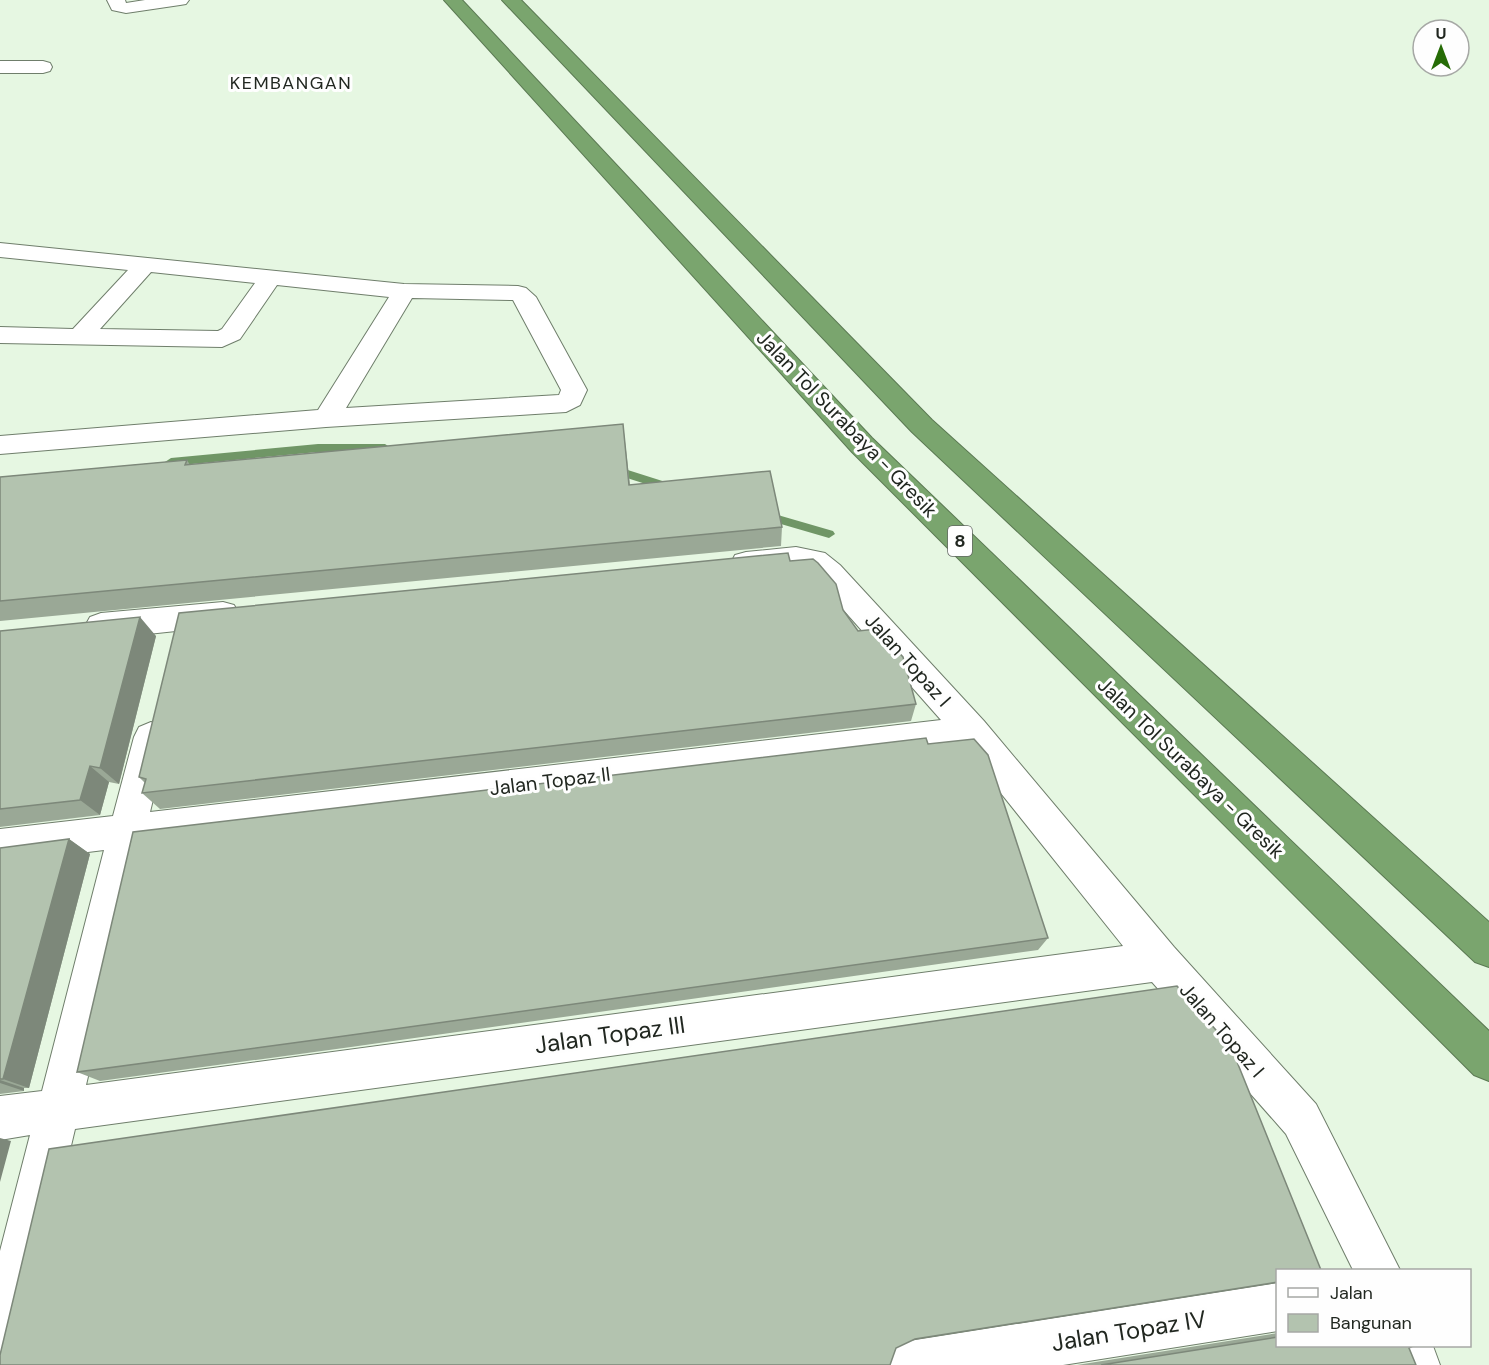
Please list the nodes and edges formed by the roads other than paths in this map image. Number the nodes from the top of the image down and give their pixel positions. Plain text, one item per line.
1 (116, 0) edge
2 (180, 0) edge
3 (453, 0) edge
4 (511, 0) edge
5 (0, 67) edge
6 (43, 68) dead end
7 (8, 251) edge
8 (146, 264) junction
9 (0, 269) edge
10 (271, 277) junction
11 (404, 291) junction
12 (0, 335) edge
13 (80, 336) junction
14 (326, 418) junction
15 (0, 445) edge
16 (713, 566) edge
17 (250, 611) edge
18 (67, 629) edge
19 (158, 708) edge
20 (972, 731) junction
21 (129, 832) junction
22 (0, 846) edge
23 (1489, 948) edge
24 (1160, 961) junction
25 (1489, 1060) edge
26 (60, 1110) junction
27 (0, 1118) edge
28 (1376, 1269) edge
29 (1276, 1307) edge
30 (0, 1344) edge
31 (1409, 1347) edge
32 (909, 1365) edge
33 (1416, 1365) edge

1 - 2 street
3 - 25 highway, Jalan Tol Surabaya - Gresik / 8
4 - 23 highway
5 - 6 street
7 - 8 street
7 - 9 street
8 - 10 street
8 - 13 street
10 - 11 street
10 - 13 street
11 - 14 street
11 - 14 street
12 - 13 street
14 - 15 street
16 - 20 street, Jalan Topaz I
17 - 18 street
19 - 21 street
20 - 21 street, Jalan Topaz II
20 - 24 street, Jalan Topaz I
21 - 22 street, Jalan Topaz II
21 - 26 street
24 - 26 street, Jalan Topaz III
24 - 28 street, Jalan Topaz I
26 - 27 street, Jalan Topaz III
26 - 30 street
29 - 32 street, Jalan Topaz IV
31 - 33 street

